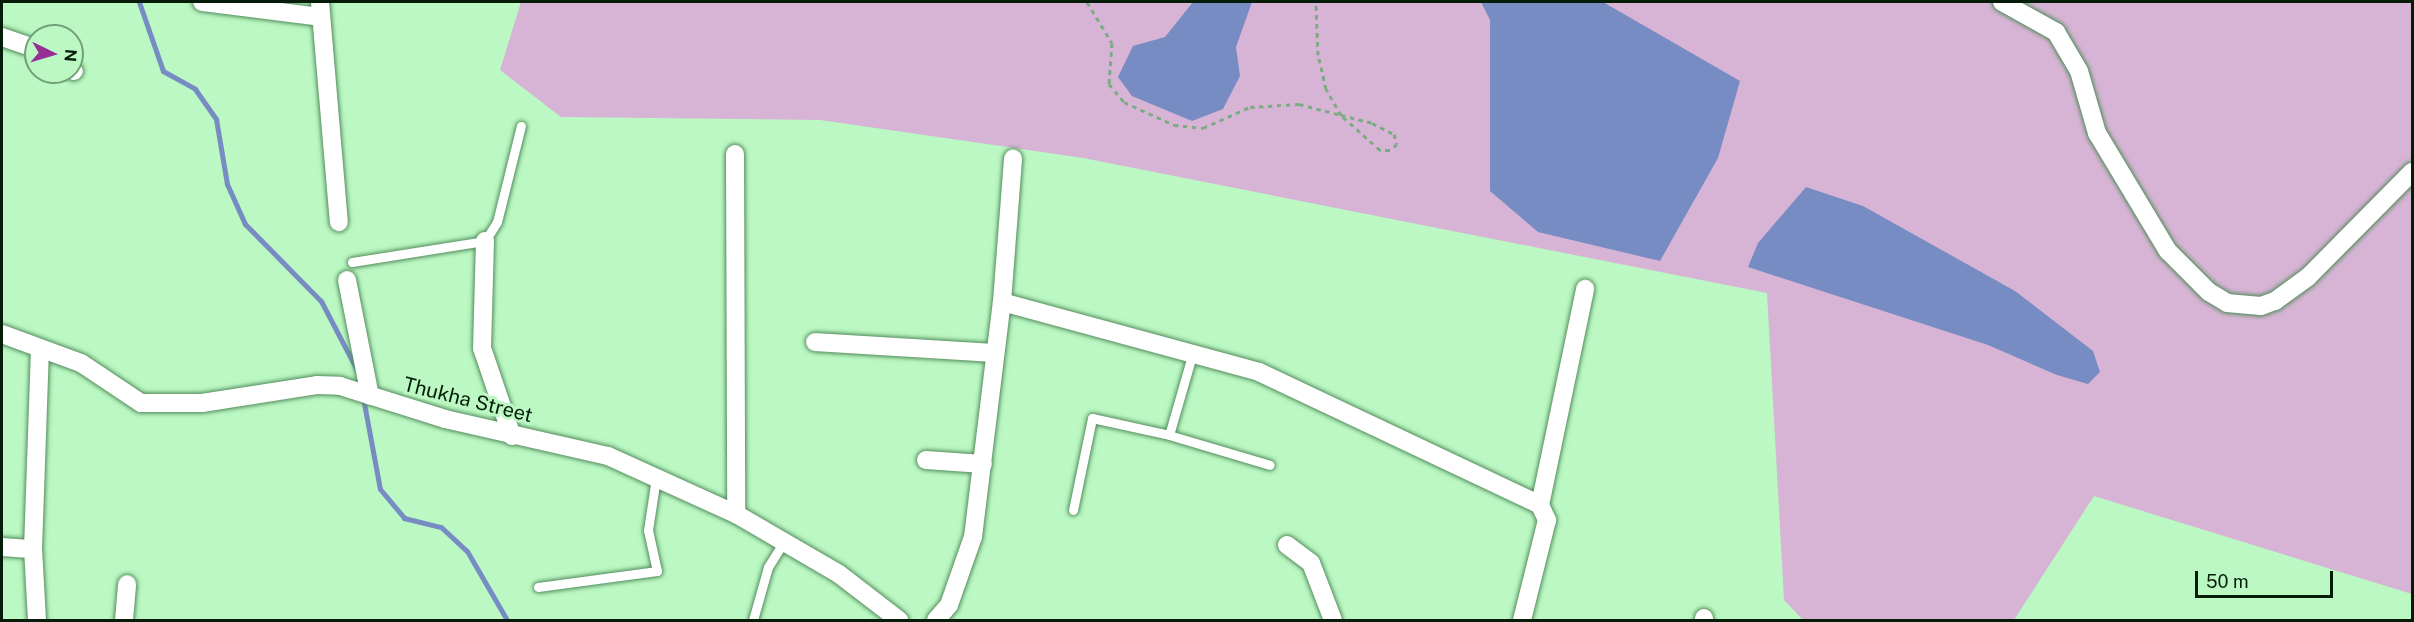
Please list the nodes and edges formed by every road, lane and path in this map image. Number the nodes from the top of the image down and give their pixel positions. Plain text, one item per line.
1 (202, 2) edge
2 (1087, 2) edge
3 (1316, 2) edge
4 (2002, 2) edge
5 (321, 9) edge
6 (2, 37) edge
7 (24, 45) edge
8 (1341, 115) junction
9 (521, 126) dead end
10 (735, 154) dead end
11 (1013, 158) dead end
12 (2412, 172) edge
13 (339, 222) dead end
14 (485, 241) junction
15 (349, 271) joint
16 (1585, 289) dead end
17 (1002, 302) junction
18 (2, 333) edge
19 (815, 342) dead end
20 (40, 349) junction
21 (1193, 352) junction
22 (994, 353) junction
23 (370, 396) junction
24 (1169, 435) junction
25 (512, 436) junction
26 (926, 460) dead end
27 (983, 464) junction
28 (1270, 465) dead end
29 (656, 478) junction
30 (1540, 505) junction
31 (1073, 510) dead end
32 (736, 514) junction
33 (783, 543) junction
34 (1287, 545) dead end
35 (2, 547) edge
36 (33, 549) junction
37 (127, 584) dead end
38 (538, 587) dead end
39 (37, 621) edge
40 (124, 621) edge
41 (753, 621) edge
42 (899, 621) edge
43 (936, 621) edge
44 (1333, 621) edge
45 (1522, 621) edge

1 - 5 street
2 - 8 path
3 - 8 path
4 - 12 street
5 - 13 street
6 - 7 street
8 - 8 path
9 - 14 lane
10 - 32 street
11 - 17 street
14 - 15 lane
14 - 25 street
15 - 23 street
16 - 30 street
17 - 21 street
17 - 22 street
18 - 20 street, Thukha Street
19 - 22 street
20 - 23 street, Thukha Street
20 - 36 street
21 - 24 lane
21 - 30 street
22 - 27 street
23 - 25 street, Thukha Street
24 - 28 lane
24 - 31 lane
25 - 29 street, Thukha Street
26 - 27 street
27 - 43 street
29 - 32 street, Thukha Street
29 - 38 lane
30 - 45 street
32 - 33 street, Thukha Street
33 - 41 lane
33 - 42 street, Thukha Street
34 - 44 street
35 - 36 street
36 - 39 street
37 - 40 street

